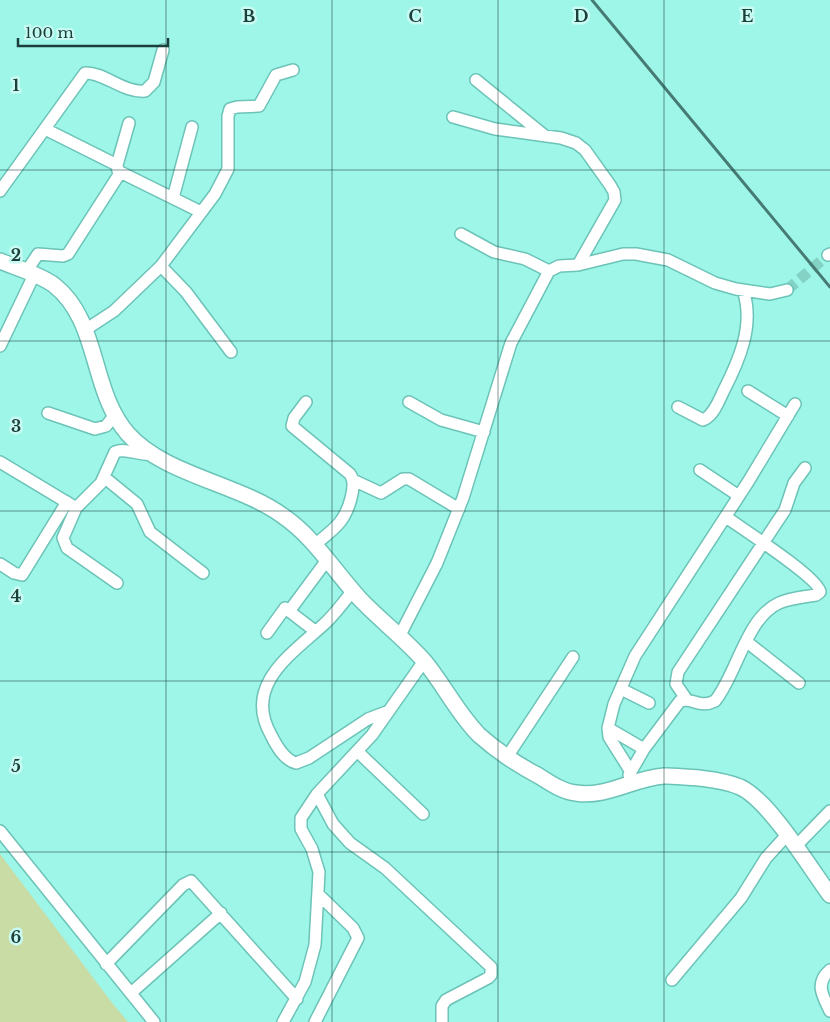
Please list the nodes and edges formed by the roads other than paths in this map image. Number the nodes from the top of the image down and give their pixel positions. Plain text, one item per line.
1 (163, 50) dead end
2 (293, 70) dead end
3 (476, 80) dead end
4 (453, 117) dead end
5 (129, 123) dead end
6 (192, 127) dead end
7 (45, 129) junction
8 (545, 136) junction
9 (119, 169) junction
10 (0, 191) edge
11 (173, 198) junction
12 (201, 212) junction
13 (461, 234) dead end
14 (0, 262) edge
15 (578, 265) junction
16 (161, 266) junction
17 (550, 271) junction
18 (30, 274) junction
19 (744, 290) junction
20 (787, 290) tunnel mouth
21 (85, 330) junction
22 (0, 346) edge
23 (231, 352) dead end
24 (748, 391) dead end
25 (306, 402) dead end
26 (409, 402) dead end
27 (795, 404) dead end
28 (678, 407) dead end
29 (48, 412) dead end
30 (114, 416) junction
31 (788, 416) junction
32 (484, 432) junction
33 (154, 454) junction
34 (0, 462) edge
35 (805, 468) dead end
36 (700, 470) dead end
37 (104, 477) junction
38 (353, 480) junction
39 (739, 496) junction
40 (72, 505) junction
41 (459, 509) junction
42 (726, 517) junction
43 (763, 543) junction
44 (314, 546) junction
45 (327, 560) junction
46 (0, 564) edge
47 (203, 573) dead end
48 (117, 584) dead end
49 (353, 591) junction
50 (290, 610) junction
51 (315, 632) junction
52 (267, 633) dead end
53 (400, 636) junction
54 (747, 642) junction
55 (573, 657) dead end
56 (424, 660) junction
57 (799, 683) dead end
58 (621, 689) junction
59 (687, 700) junction
60 (649, 703) dead end
61 (389, 711) junction
62 (608, 728) junction
63 (644, 749) junction
64 (357, 751) junction
65 (508, 757) junction
66 (631, 772) junction
67 (623, 786) junction
68 (317, 794) junction
69 (830, 812) edge
70 (423, 814) dead end
71 (0, 831) edge
72 (791, 842) junction
73 (318, 894) junction
74 (830, 895) edge
75 (221, 913) junction
76 (106, 964) junction
77 (830, 970) edge
78 (672, 980) dead end
79 (131, 993) junction
80 (297, 1000) junction
81 (830, 1011) edge
82 (154, 1022) edge
83 (283, 1022) edge
84 (315, 1022) edge
85 (442, 1022) edge

1 - 7 street
2 - 12 street
3 - 8 street
4 - 8 street
5 - 9 street
6 - 11 street
7 - 9 street
7 - 10 street
8 - 15 street
9 - 11 street
9 - 18 street
11 - 12 street
12 - 16 street
13 - 17 street
14 - 18 street
15 - 17 street
15 - 19 street
16 - 21 street
16 - 23 street
17 - 32 street
18 - 21 street
18 - 22 street
19 - 20 street
19 - 28 street
21 - 30 street
24 - 31 street
25 - 38 street
26 - 32 street
27 - 31 street
29 - 30 street
30 - 33 street
31 - 39 street
32 - 41 street
33 - 37 street
33 - 44 street
34 - 40 street
35 - 43 street
36 - 39 street
37 - 40 street
37 - 47 street
38 - 41 street
38 - 44 street
39 - 42 street
40 - 46 street
40 - 48 street
41 - 53 street
42 - 43 street
42 - 58 street
43 - 54 street
43 - 59 street
44 - 45 street
45 - 49 street
45 - 50 street
49 - 51 street
49 - 53 street
50 - 51 street
50 - 52 street
51 - 61 street
53 - 56 street
54 - 57 street
54 - 59 street
55 - 65 street
56 - 61 street
56 - 65 street
58 - 60 street
58 - 62 street
59 - 63 street
61 - 64 street
62 - 63 street
62 - 66 street
63 - 66 street
64 - 68 street
64 - 70 street
65 - 67 street
66 - 67 street
67 - 72 street
68 - 73 street
68 - 85 street
69 - 72 street
71 - 76 street
72 - 74 street
72 - 78 street
73 - 80 street
73 - 84 street
75 - 76 street
75 - 79 street
75 - 80 street
76 - 79 street
77 - 81 street
79 - 82 street
80 - 83 street

